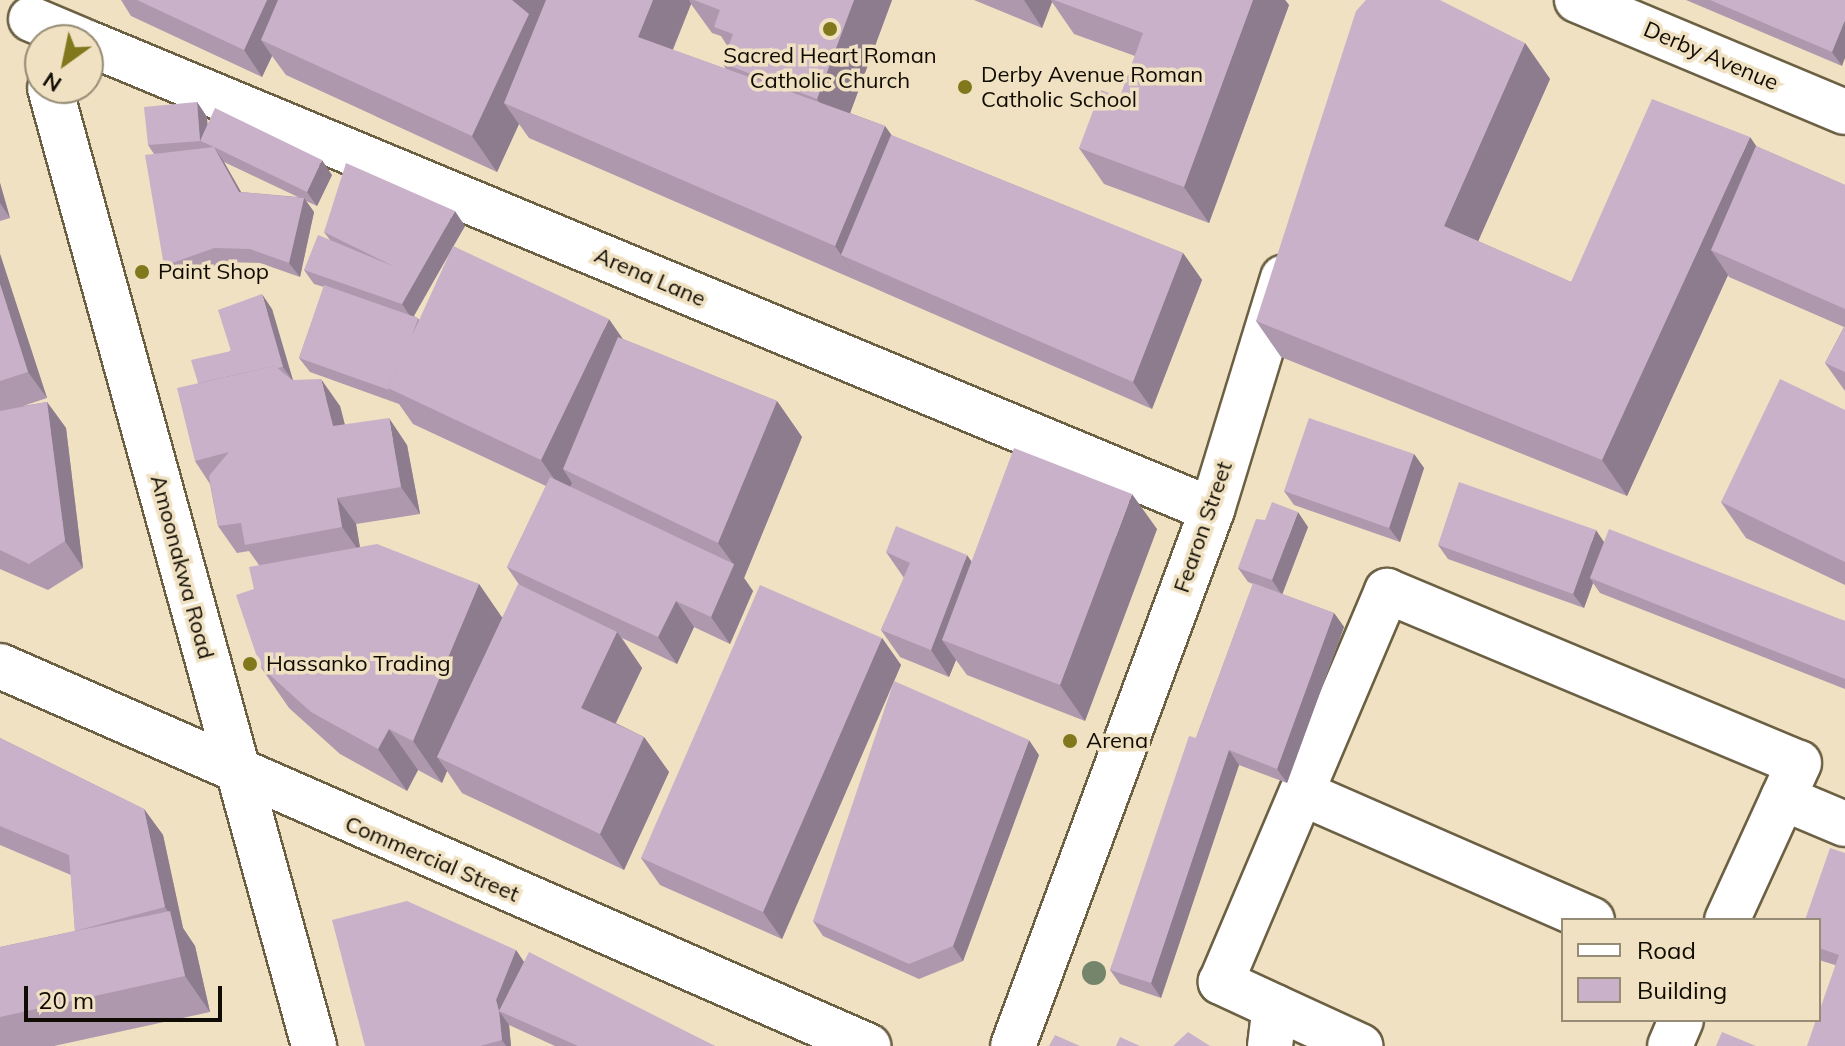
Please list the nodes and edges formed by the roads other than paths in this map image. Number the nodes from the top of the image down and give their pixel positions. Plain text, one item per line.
1 (1577, 0) edge
2 (104, 50) edge
3 (54, 104) edge
4 (1845, 112) edge
5 (1295, 240) edge
6 (1212, 510) junction
7 (0, 666) edge
8 (236, 775) junction
9 (1306, 795) junction
10 (1783, 798) junction
11 (1845, 824) edge
12 (1587, 918) edge
13 (1728, 918) edge
14 (1680, 1022) edge
15 (1272, 1026) edge
16 (314, 1046) edge
17 (868, 1046) edge
18 (1013, 1046) edge
19 (1360, 1046) edge
20 (1670, 1046) edge

1 - 4 street, Derby Avenue
2 - 6 street, Arena Lane
3 - 8 street, Amoonakwa Road
5 - 6 street, Fearon Street
6 - 18 street, Fearon Street
7 - 8 street, Commercial Street
8 - 16 street, Amoonakwa Road
8 - 17 street, Commercial Street
9 - 10 street
9 - 12 street
9 - 15 street
10 - 11 street
10 - 13 street
14 - 20 street
15 - 19 street

